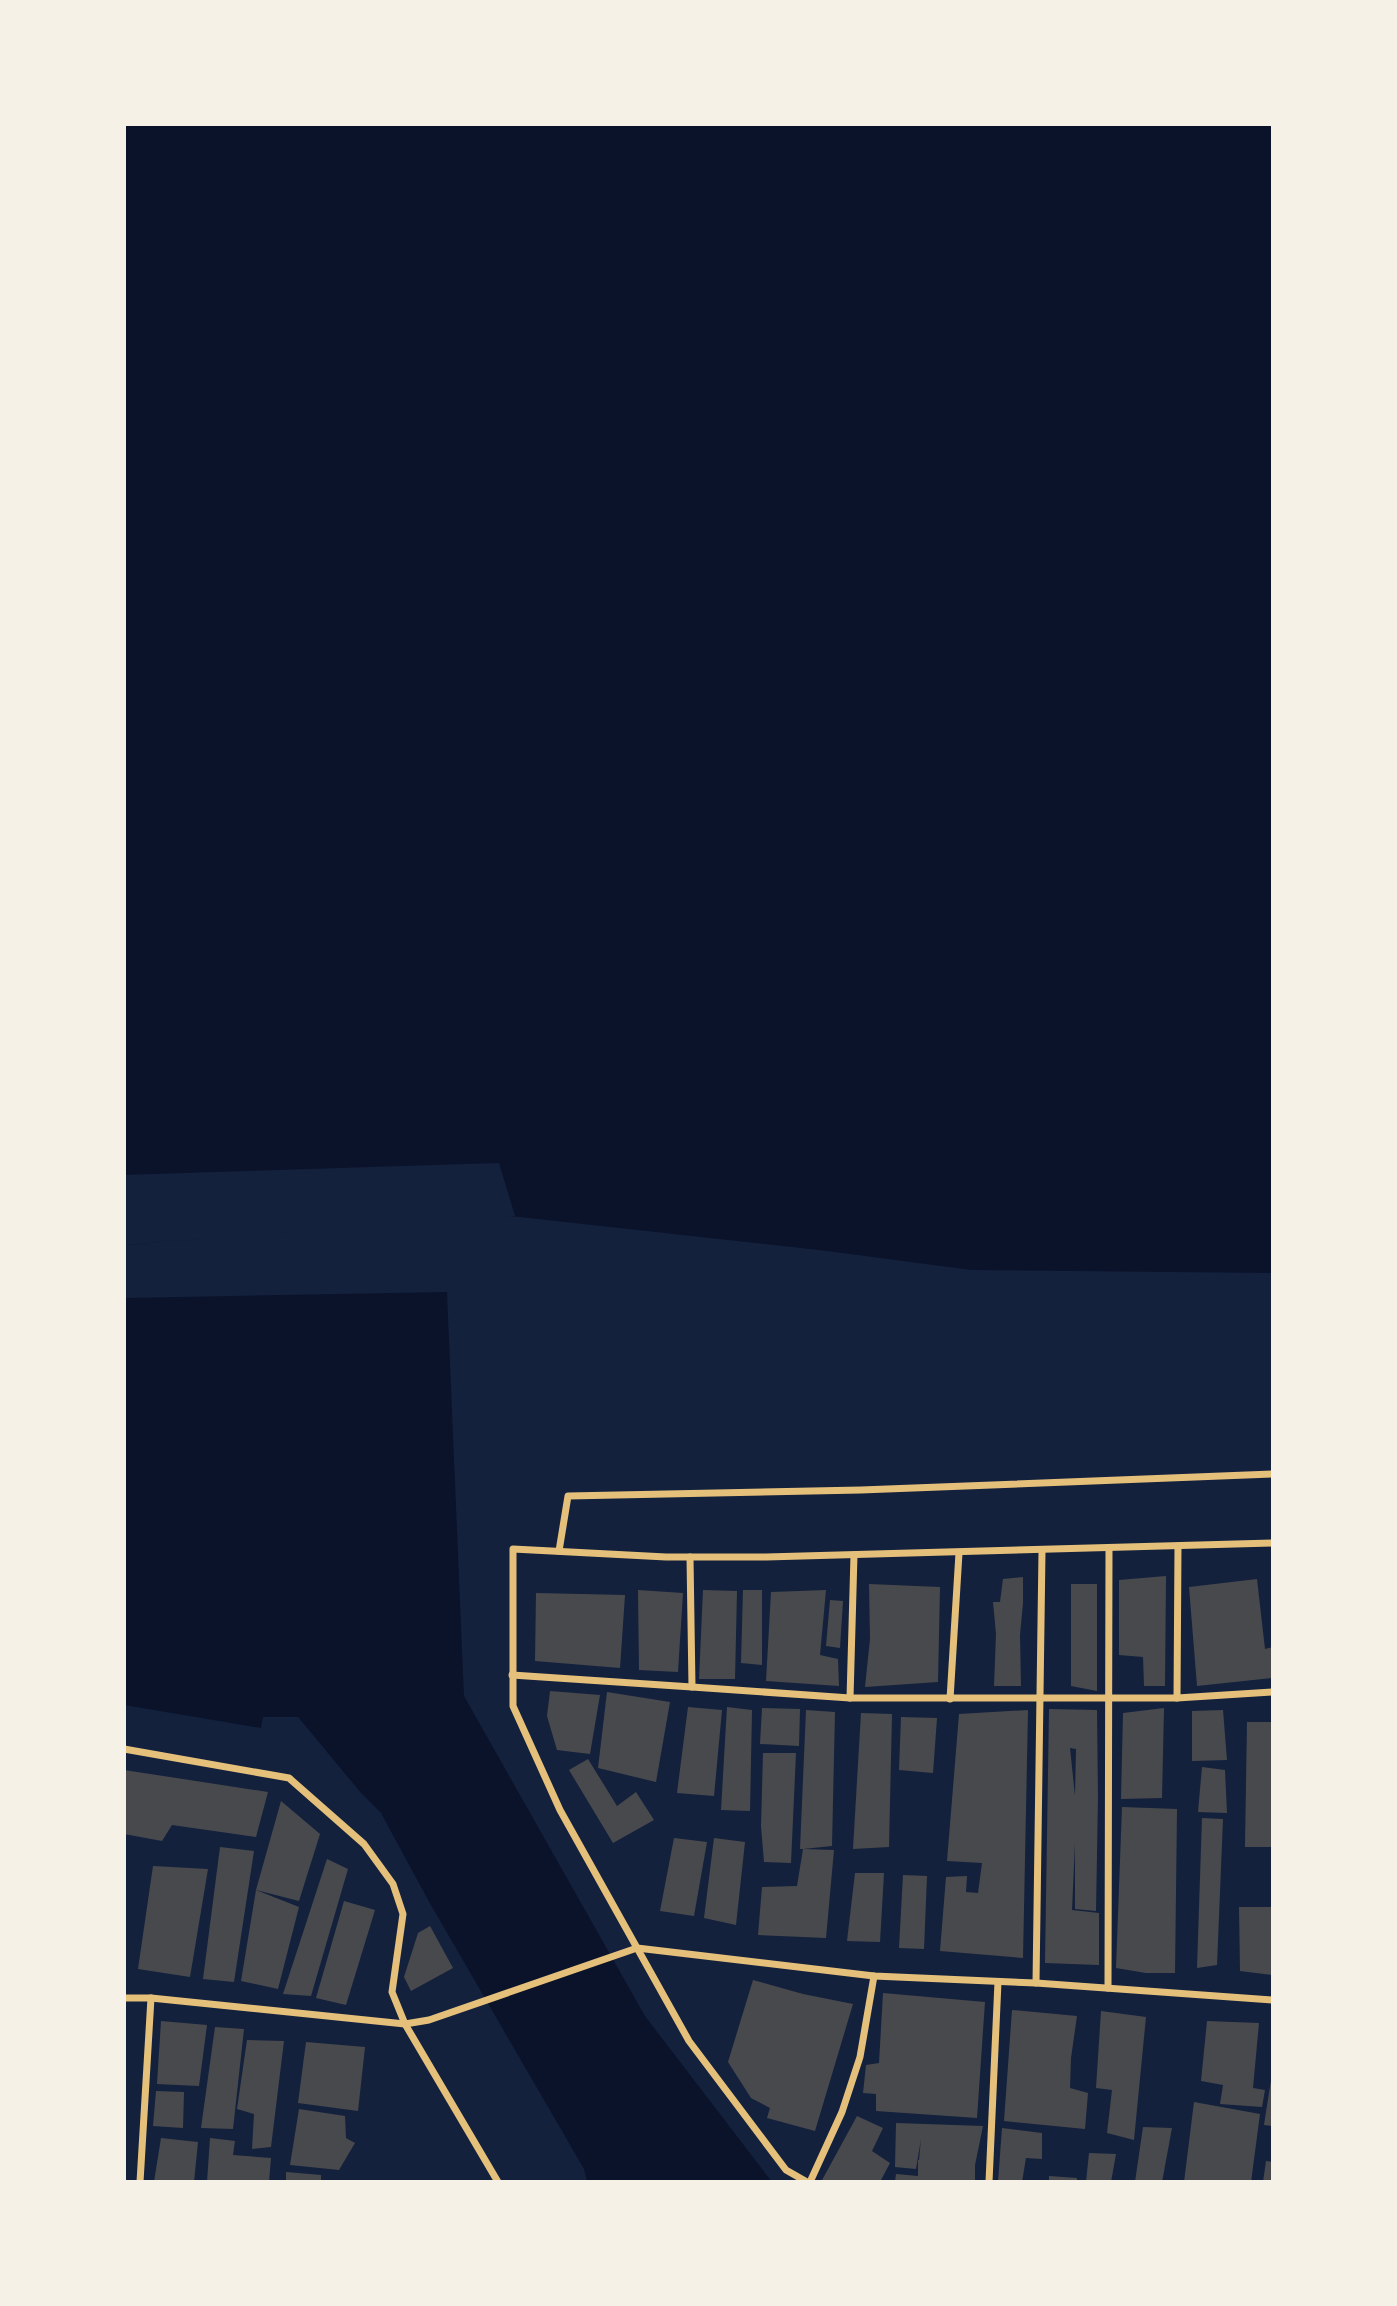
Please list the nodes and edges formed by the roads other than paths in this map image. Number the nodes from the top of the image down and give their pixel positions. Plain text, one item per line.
1 (1273, 1474) edge
2 (1273, 1544) edge
3 (1178, 1546) junction
4 (1109, 1549) junction
5 (559, 1551) junction
6 (1042, 1551) junction
7 (959, 1553) junction
8 (854, 1555) junction
9 (690, 1557) junction
10 (512, 1675) junction
11 (692, 1687) junction
12 (1273, 1692) edge
13 (1041, 1697) junction
14 (850, 1698) junction
15 (1110, 1698) junction
16 (1177, 1698) junction
17 (950, 1699) junction
18 (124, 1749) edge
19 (638, 1948) junction
20 (874, 1976) junction
21 (998, 1982) junction
22 (1036, 1983) junction
23 (1108, 1988) junction
24 (124, 1998) edge
25 (151, 1998) junction
26 (1273, 2000) edge
27 (405, 2024) junction
28 (140, 2182) edge
29 (498, 2182) edge
30 (808, 2182) edge
31 (989, 2182) edge

1 - 5 street
2 - 3 street
3 - 4 street
3 - 16 street
4 - 6 street
4 - 15 street
5 - 9 street
5 - 10 street
6 - 7 street
6 - 13 street
7 - 8 street
7 - 17 street
8 - 9 street
8 - 14 street
9 - 11 street
10 - 11 street
10 - 19 street
11 - 14 street
12 - 16 street
13 - 15 street
13 - 17 street
13 - 22 street
14 - 17 street
15 - 16 street
15 - 23 street
18 - 27 street
19 - 20 street
19 - 27 street
19 - 30 street
20 - 21 street
20 - 30 street
21 - 22 street
21 - 31 street
22 - 23 street
23 - 26 street
24 - 25 street
25 - 27 street
25 - 28 street
27 - 29 street

